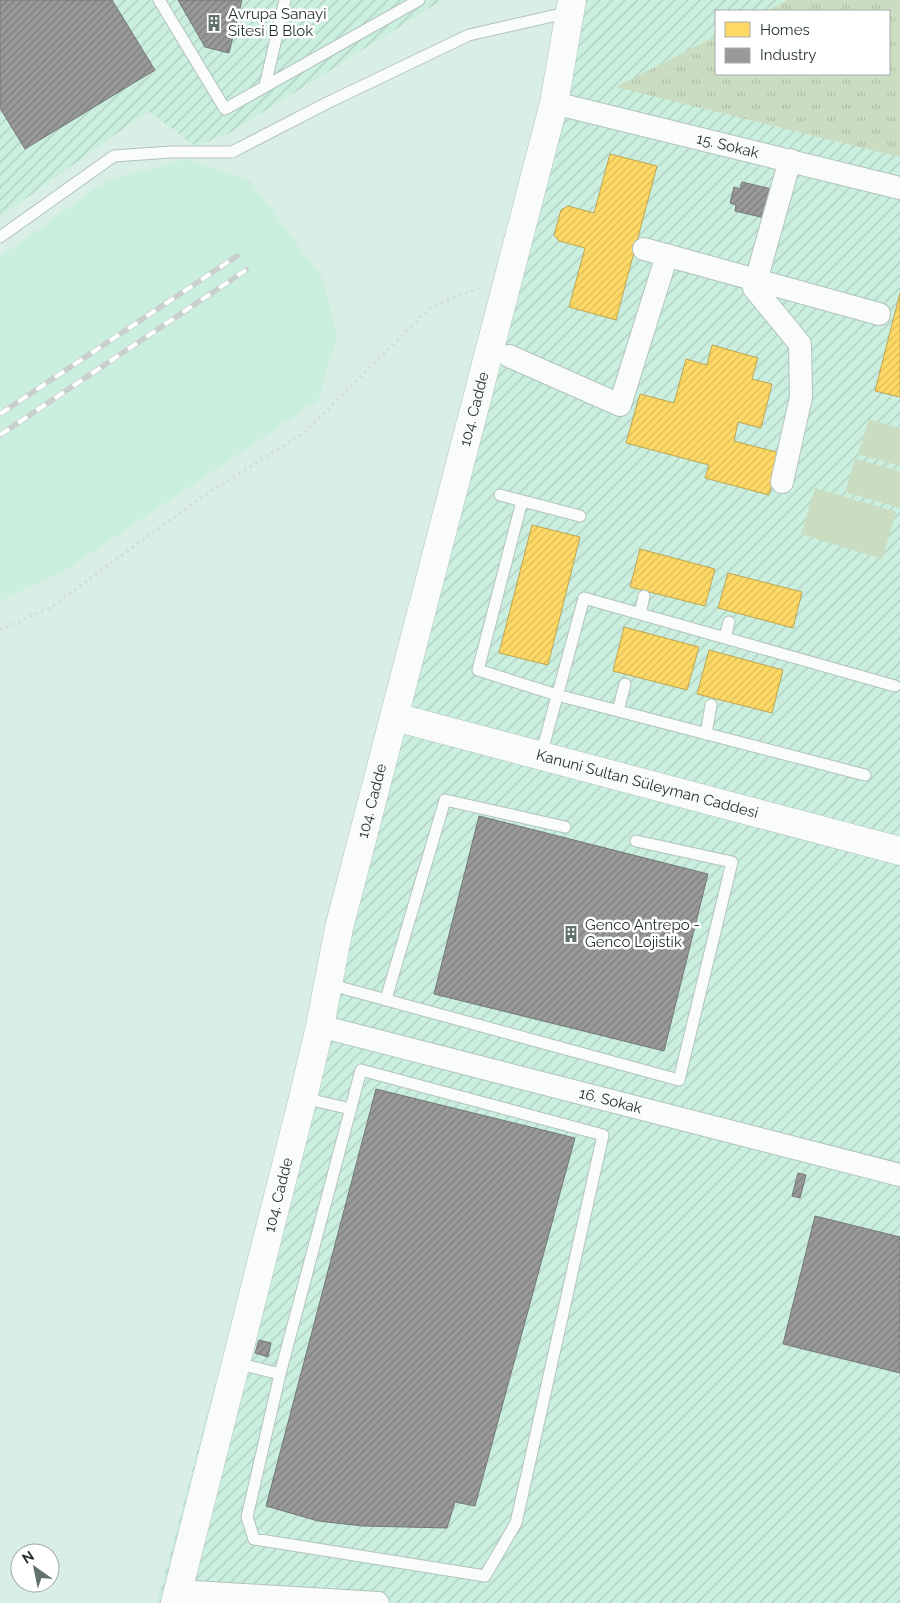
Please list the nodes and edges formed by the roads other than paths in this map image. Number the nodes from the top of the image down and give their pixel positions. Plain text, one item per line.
1 (158, 0) edge
2 (285, 0) edge
3 (419, 0) edge
4 (571, 6) edge
5 (265, 86) junction
6 (554, 103) junction
7 (790, 160) junction
8 (900, 188) edge
9 (0, 237) edge
10 (644, 249) dead end
11 (667, 255) junction
12 (756, 281) junction
13 (879, 314) dead end
14 (509, 356) dead end
15 (782, 482) dead end
16 (500, 495) dead end
17 (522, 501) junction
18 (580, 516) dead end
19 (644, 596) dead end
20 (640, 614) junction
21 (729, 622) dead end
22 (725, 638) junction
23 (626, 684) dead end
24 (895, 686) dead end
25 (557, 695) junction
26 (711, 705) dead end
27 (618, 711) junction
28 (395, 717) junction
29 (706, 734) junction
30 (540, 755) junction
31 (865, 775) dead end
32 (565, 827) dead end
33 (636, 841) dead end
34 (900, 851) edge
35 (328, 984) junction
36 (386, 999) junction
37 (320, 1026) junction
38 (303, 1098) junction
39 (351, 1109) junction
40 (900, 1175) edge
41 (236, 1363) junction
42 (280, 1374) junction
43 (177, 1597) edge
44 (378, 1603) edge

1 - 5 lane
2 - 5 lane
3 - 5 lane
4 - 6 street, 104. Cadde
4 - 9 lane
6 - 7 street, 15. Sokak
6 - 28 street, 104. Cadde
7 - 8 street, 15. Sokak
7 - 12 street
10 - 11 street
11 - 12 street
11 - 14 street
12 - 13 street
12 - 15 street
16 - 17 lane
17 - 18 lane
17 - 25 lane
19 - 20 lane
20 - 22 lane
20 - 25 lane
21 - 22 lane
22 - 24 lane
23 - 27 lane
25 - 27 lane
25 - 30 lane
26 - 29 lane
27 - 29 lane
28 - 30 street, Kanuni Sultan Süleyman Caddesi
28 - 35 street, 104. Cadde
29 - 31 lane
30 - 34 street, Kanuni Sultan Süleyman Caddesi
32 - 36 lane
33 - 36 lane
35 - 36 lane
35 - 37 street, 104. Cadde
37 - 38 street, 104. Cadde
37 - 40 street, 16. Sokak
38 - 39 lane
38 - 41 street, 104. Cadde
39 - 42 lane
39 - 42 lane
41 - 42 lane
41 - 43 street, 104. Cadde
43 - 44 street

